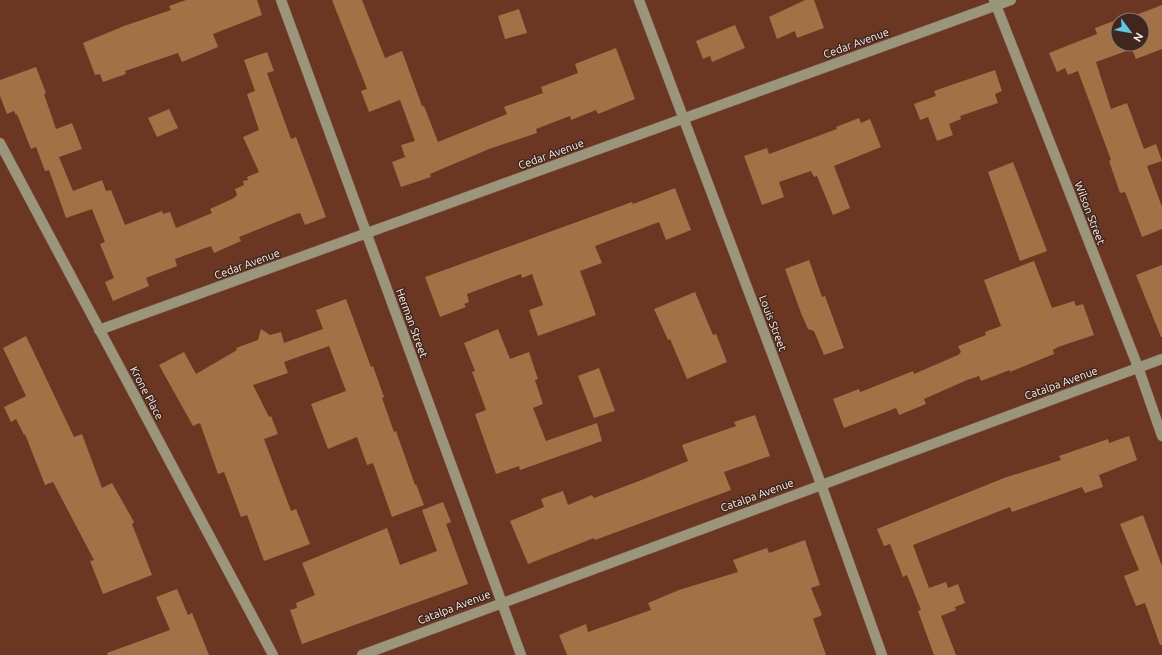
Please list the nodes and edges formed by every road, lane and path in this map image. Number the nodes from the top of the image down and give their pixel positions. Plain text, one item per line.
1 (281, 0) edge
2 (639, 0) edge
3 (1011, 0) edge
4 (995, 3) edge
5 (683, 119) junction
6 (0, 143) edge
7 (366, 233) junction
8 (100, 330) junction
9 (1162, 359) edge
10 (1138, 367) junction
11 (1162, 436) edge
12 (821, 484) junction
13 (501, 602) junction
14 (273, 655) edge
15 (362, 655) edge
16 (521, 655) edge
17 (882, 655) edge

1 - 7 street, Herman Street
2 - 5 street, Louis Street
3 - 4 street, Cedar Avenue
4 - 5 street, Cedar Avenue
4 - 10 street, Wilson Street
5 - 7 street, Cedar Avenue
5 - 12 street, Louis Street
6 - 8 street, Krone Place
7 - 8 street, Cedar Avenue
7 - 13 street, Herman Street
8 - 14 street, Krone Place
9 - 10 street, Catalpa Avenue
10 - 11 street, Wilson Street
10 - 12 street, Catalpa Avenue
12 - 13 street, Catalpa Avenue
12 - 17 street, Louis Street
13 - 15 street, Catalpa Avenue
13 - 16 street, Herman Street

